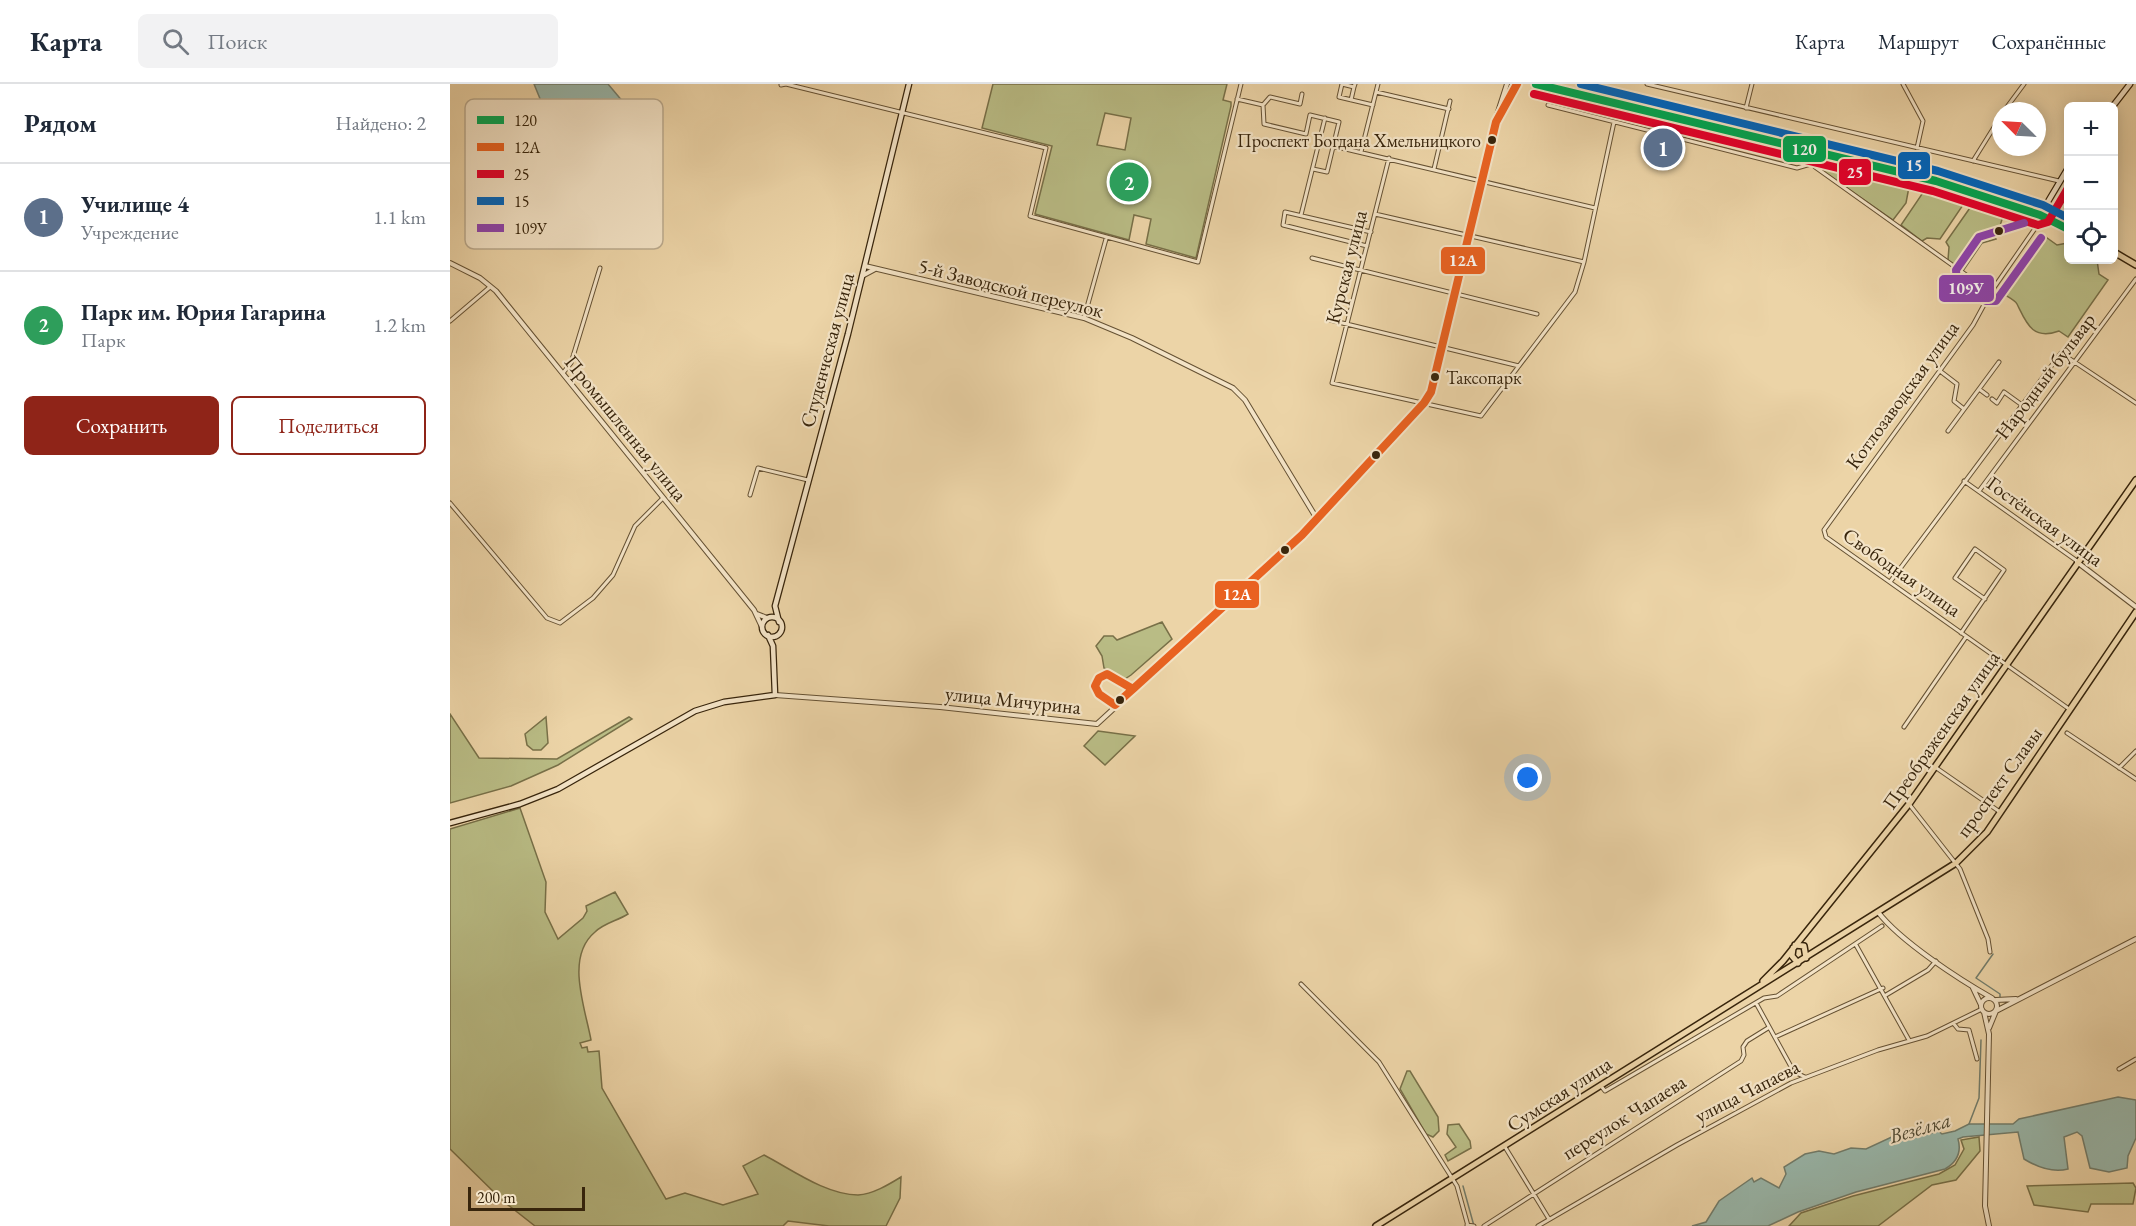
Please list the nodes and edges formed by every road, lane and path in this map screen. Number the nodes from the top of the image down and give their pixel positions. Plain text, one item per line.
1 (909, 84) edge
2 (1240, 84) edge
3 (1378, 84) edge
4 (1507, 84) edge
5 (1517, 84) edge
6 (1536, 84) edge
7 (1647, 84) edge
8 (1752, 84) edge
9 (1903, 84) edge
10 (2024, 84) edge
11 (2130, 84) edge
12 (780, 86) dead end
13 (1354, 86) edge
14 (1376, 92) junction
15 (1302, 94) dead end
16 (1237, 99) junction
17 (1351, 100) junction
18 (1450, 101) dead end
19 (2011, 102) edge
20 (2116, 102) edge
21 (1263, 105) junction
22 (1373, 105) junction
23 (1548, 105) dead end
24 (1746, 108) junction
25 (1449, 109) junction
26 (903, 112) junction
27 (1325, 118) junction
28 (1496, 122) junction
29 (1614, 122) junction
30 (1992, 131) edge
31 (1333, 146) junction
32 (1917, 148) junction
33 (1361, 152) junction
34 (1814, 153) junction
35 (1389, 158) junction
36 (1973, 162) junction
37 (1814, 163) junction
38 (1434, 168) junction
39 (1313, 169) junction
40 (2064, 174) edge
41 (1483, 180) junction
42 (2059, 181) junction
43 (1595, 208) junction
44 (1376, 214) junction
45 (1301, 215) junction
46 (2039, 215) junction
47 (2064, 227) edge
48 (1371, 232) junction
49 (1470, 236) junction
50 (1107, 239) junction
51 (1367, 246) junction
52 (2118, 254) edge
53 (1312, 258) dead end
54 (1584, 262) junction
55 (450, 263) edge
56 (2136, 265) edge
57 (865, 266) junction
58 (600, 268) dead end
59 (876, 269) junction
60 (1361, 271) junction
61 (862, 276) junction
62 (2136, 279) edge
63 (490, 287) junction
64 (1991, 292) junction
65 (1455, 293) junction
66 (1537, 314) dead end
67 (1084, 318) junction
68 (1330, 320) dead end
69 (450, 321) edge
70 (1347, 323) junction
71 (1443, 346) junction
72 (1999, 362) dead end
73 (2075, 362) junction
74 (1519, 366) junction
75 (1939, 371) junction
76 (562, 373) junction
77 (1979, 389) junction
78 (1987, 395) dead end
79 (1992, 399) dead end
80 (1424, 403) junction
81 (2136, 403) edge
82 (2022, 405) junction
83 (1964, 409) junction
84 (1948, 431) dead end
85 (808, 480) junction
86 (1964, 480) junction
87 (2136, 480) edge
88 (1978, 491) junction
89 (750, 495) dead end
90 (663, 498) junction
91 (450, 503) edge
92 (1317, 519) junction
93 (1824, 530) joint
94 (2077, 561) junction
95 (1890, 582) junction
96 (1984, 599) junction
97 (775, 606) junction
98 (2136, 610) edge
99 (757, 614) junction
100 (767, 618) junction
101 (779, 622) junction
102 (762, 627) junction
103 (1961, 633) junction
104 (768, 635) junction
105 (777, 636) junction
106 (1966, 637) junction
107 (773, 646) junction
108 (2005, 664) junction
109 (776, 695) junction
110 (2068, 709) junction
111 (1904, 727) dead end
112 (2067, 733) dead end
113 (2136, 751) edge
114 (1935, 766) junction
115 (2119, 768) junction
116 (2136, 779) edge
117 (1909, 804) junction
118 (2000, 812) junction
119 (450, 823) edge
120 (1956, 862) junction
121 (1878, 912) junction
122 (1882, 926) dead end
123 (2136, 939) edge
124 (1857, 945) junction
125 (1794, 946) junction
126 (1990, 952) dead end
127 (1806, 958) junction
128 (1936, 961) junction
129 (1798, 963) junction
130 (1301, 984) dead end
131 (1757, 987) junction
132 (1973, 987) junction
133 (1883, 988) junction
134 (1886, 995) junction
135 (1994, 999) junction
136 (2020, 999) junction
137 (1756, 1003) junction
138 (1982, 1009) junction
139 (1996, 1011) junction
140 (1954, 1024) junction
141 (1768, 1028) junction
142 (1989, 1029) junction
143 (1688, 1032) junction
144 (1775, 1037) junction
145 (1692, 1040) junction
146 (1909, 1040) junction
147 (1977, 1059) dead end
148 (2136, 1059) edge
149 (2119, 1069) dead end
150 (1794, 1072) junction
151 (1806, 1077) junction
152 (1791, 1083) junction
153 (1601, 1086) junction
154 (1505, 1147) junction
155 (1453, 1179) junction
156 (1533, 1192) junction
157 (1549, 1219) junction
158 (1467, 1225) edge
159 (1376, 1226) edge
160 (1474, 1226) edge
161 (1484, 1226) edge
162 (1538, 1226) edge
163 (1989, 1226) edge

1 - 26 main road, Студенческая улица
2 - 16 street
3 - 14 street
4 - 28 street
5 - 28 street, улица Мичурина
6 - 34 main road
7 - 24 street
8 - 24 street
9 - 32 street
10 - 19 street
11 - 20 main road
12 - 26 street
13 - 17 street
13 - 17 street
14 - 22 street
14 - 25 street
15 - 21 street
16 - 21 street
16 - 50 street
17 - 22 street
18 - 25 street
21 - 27 street
22 - 33 street
23 - 29 street
24 - 32 street
25 - 38 street
26 - 50 street
26 - 57 main road, Студенческая улица
27 - 31 street
27 - 39 street
28 - 41 street, улица Мичурина
29 - 37 street
29 - 43 street
30 - 36 street
31 - 33 street
31 - 39 street
32 - 36 street
33 - 35 street
34 - 37 street
34 - 46 main road
35 - 38 street
35 - 44 street, Курская улица
36 - 42 street
37 - 64 street
38 - 41 street
39 - 45 street
40 - 42 main road
41 - 43 street
41 - 49 street, улица Мичурина
42 - 46 main road
43 - 54 street
44 - 48 street, Курская улица
44 - 49 street
45 - 48 street
45 - 51 street
46 - 47 main road
46 - 64 street, Котлозаводская улица
48 - 51 street, Курская улица
49 - 54 street
49 - 65 street, улица Мичурина
50 - 67 street
51 - 60 street, Курская улица
52 - 56 main road
53 - 60 street
54 - 74 street
55 - 63 street, Промышленная улица
57 - 59 street, 5-й Заводской переулок
57 - 61 main road, Студенческая улица
58 - 76 street
59 - 61 street
59 - 67 street, 5-й Заводской переулок
60 - 65 street
60 - 70 street, Курская улица
61 - 85 main road, Студенческая улица
62 - 73 street, Народный бульвар
63 - 69 street
63 - 76 street, Промышленная улица
64 - 75 street, Котлозаводская улица
65 - 66 street
65 - 71 street, улица Мичурина
67 - 92 street, 5-й Заводской переулок
68 - 70 street
70 - 71 street
70 - 80 street, Курская улица
71 - 74 street
71 - 80 street, улица Мичурина
72 - 77 street
73 - 81 street
73 - 82 street, Народный бульвар
73 - 88 street, Народный бульвар
74 - 80 street
75 - 83 street
75 - 93 street, Котлозаводская улица
76 - 90 street, Промышленная улица
77 - 78 street
77 - 83 street
79 - 82 street
80 - 92 street, улица Мичурина
82 - 86 street, Народный бульвар
83 - 84 street
85 - 89 street
85 - 97 main road, Студенческая улица
86 - 88 street, Гостёнская улица
86 - 95 street, Народный бульвар
87 - 94 main road, Преображенская улица
88 - 94 street, Гостёнская улица
90 - 91 street
90 - 99 street, Промышленная улица
92 - 109 street, улица Мичурина
93 - 95 street, Свободная улица
94 - 98 street, Гостёнская улица
94 - 108 main road, Преображенская улица
95 - 103 street, Свободная улица
96 - 96 street
96 - 103 street
97 - 100 main road
97 - 101 main road, Студенческая улица
98 - 110 main road, проспект Славы
99 - 100 street
99 - 102 street, Промышленная улица
100 - 101 main road
100 - 102 main road
101 - 105 main road
102 - 104 main road
103 - 106 street, Свободная улица
104 - 105 main road
104 - 107 main road
105 - 107 main road
106 - 108 street, Свободная улица
106 - 111 street, Свободная улица
107 - 109 main road
108 - 110 street, Свободная улица
108 - 114 main road, Преображенская улица
109 - 119 main road, улица Мичурина
110 - 118 main road, проспект Славы
112 - 115 street
113 - 115 street
114 - 117 main road, Преображенская улица
114 - 118 street
115 - 116 street
117 - 120 street
117 - 125 main road, Преображенская улица
118 - 120 main road, проспект Славы
120 - 121 main road, проспект Славы
120 - 126 street
121 - 127 main road, проспект Славы
121 - 128 street
122 - 124 street
123 - 136 street
124 - 133 street
124 - 137 street
125 - 127 main road
125 - 129 main road
125 - 131 main road, Преображенская улица
127 - 129 main road, проспект Славы
128 - 132 street
128 - 134 street
129 - 131 main road, проспект Славы
130 - 155 street
131 - 143 main road, Сумская улица
132 - 135 street
132 - 138 street
133 - 134 street
133 - 144 street
134 - 146 street
135 - 136 street
135 - 138 street
135 - 139 street
136 - 139 street
137 - 141 street
137 - 145 street
138 - 139 street
138 - 140 street, улица Чапаева
138 - 142 street
139 - 142 street
140 - 146 street, улица Чапаева
140 - 147 street
141 - 144 street
141 - 156 street, переулок Чапаева
142 - 163 street
143 - 145 street
143 - 153 main road, Сумская улица
144 - 150 street
145 - 153 street
146 - 151 street, улица Чапаева
148 - 149 street
150 - 151 street
150 - 152 street
151 - 152 street, улица Чапаева
152 - 157 street, улица Чапаева
153 - 154 main road, Сумская улица
154 - 155 main road, Сумская улица
154 - 156 street
155 - 158 street
155 - 159 main road, Сумская улица
156 - 157 street
156 - 161 street, переулок Чапаева
157 - 162 street, улица Чапаева
158 - 160 street

